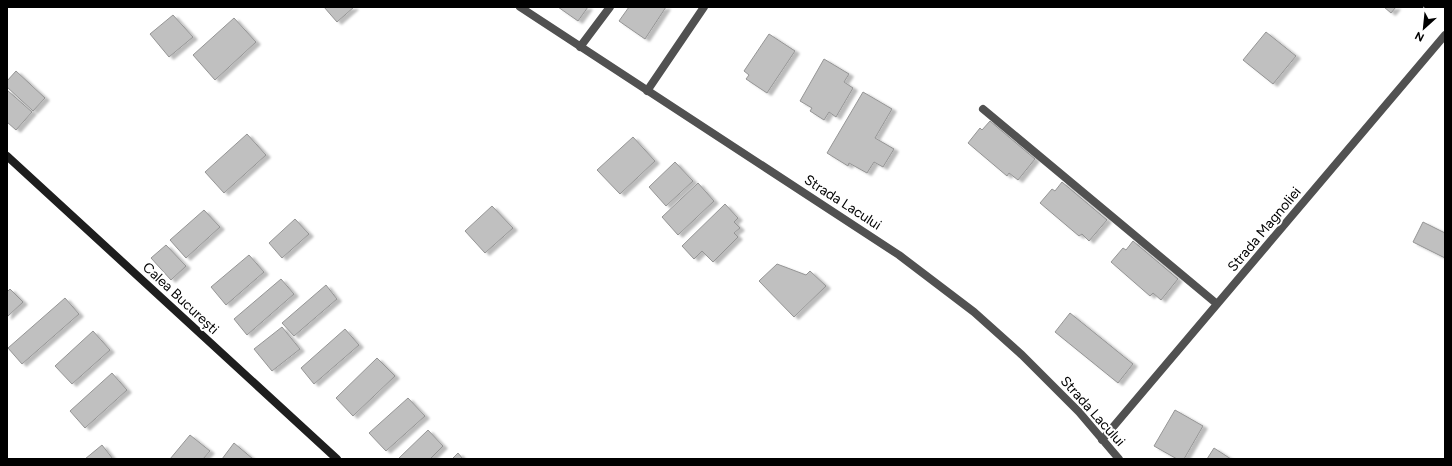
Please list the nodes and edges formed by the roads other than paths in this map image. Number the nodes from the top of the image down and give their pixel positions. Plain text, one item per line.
1 (520, 7) edge
2 (610, 7) edge
3 (704, 7) edge
4 (1445, 35) edge
5 (580, 47) junction
6 (647, 91) junction
7 (983, 109) dead end
8 (7, 156) edge
9 (1217, 304) junction
10 (1102, 440) junction
11 (337, 459) edge
12 (1119, 459) edge

1 - 5 street, Strada Lacului
2 - 5 street
3 - 6 street
4 - 9 street, Strada Magnoliei
5 - 6 street, Strada Lacului
6 - 10 street, Strada Lacului
7 - 9 street
8 - 11 main road, Calea București
9 - 10 street, Strada Magnoliei
10 - 12 street, Strada Lacului

